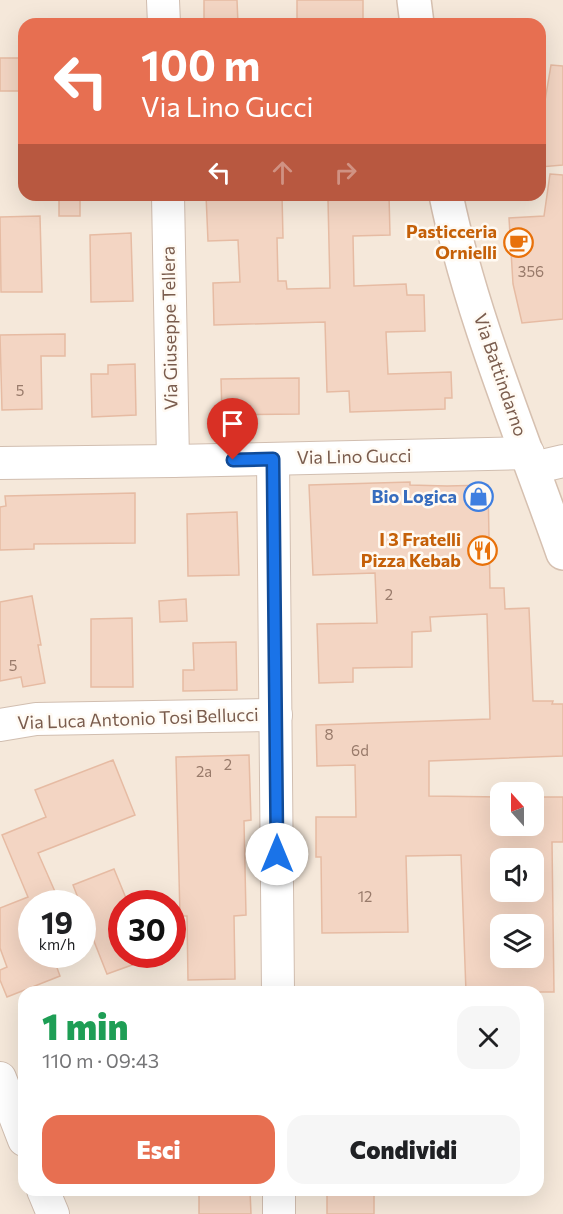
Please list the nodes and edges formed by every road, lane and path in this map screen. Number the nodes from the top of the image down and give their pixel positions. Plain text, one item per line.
1 (164, 0) edge
2 (414, 0) edge
3 (164, 18) edge
4 (416, 18) edge
5 (168, 201) edge
6 (447, 201) edge
7 (273, 459) junction
8 (173, 461) junction
9 (541, 461) edge
10 (0, 463) edge
11 (563, 553) edge
12 (276, 715) junction
13 (0, 724) edge
14 (278, 986) edge
15 (0, 1078) edge
16 (18, 1124) edge
17 (46, 1196) edge
18 (279, 1196) edge
19 (53, 1214) edge
20 (279, 1214) edge

1 - 3 street
2 - 4 street
5 - 8 street, Via Giuseppe Tellera
6 - 9 street, Via Battindarno
7 - 8 street, Via Lino Gucci
7 - 9 street, Via Lino Gucci
7 - 12 street
8 - 10 street, Via Lino Gucci
9 - 11 street, Via Battindarno
12 - 13 street, Via Luca Antonio Tosi Bellucci
12 - 14 street
15 - 16 street
17 - 19 street
18 - 20 street

